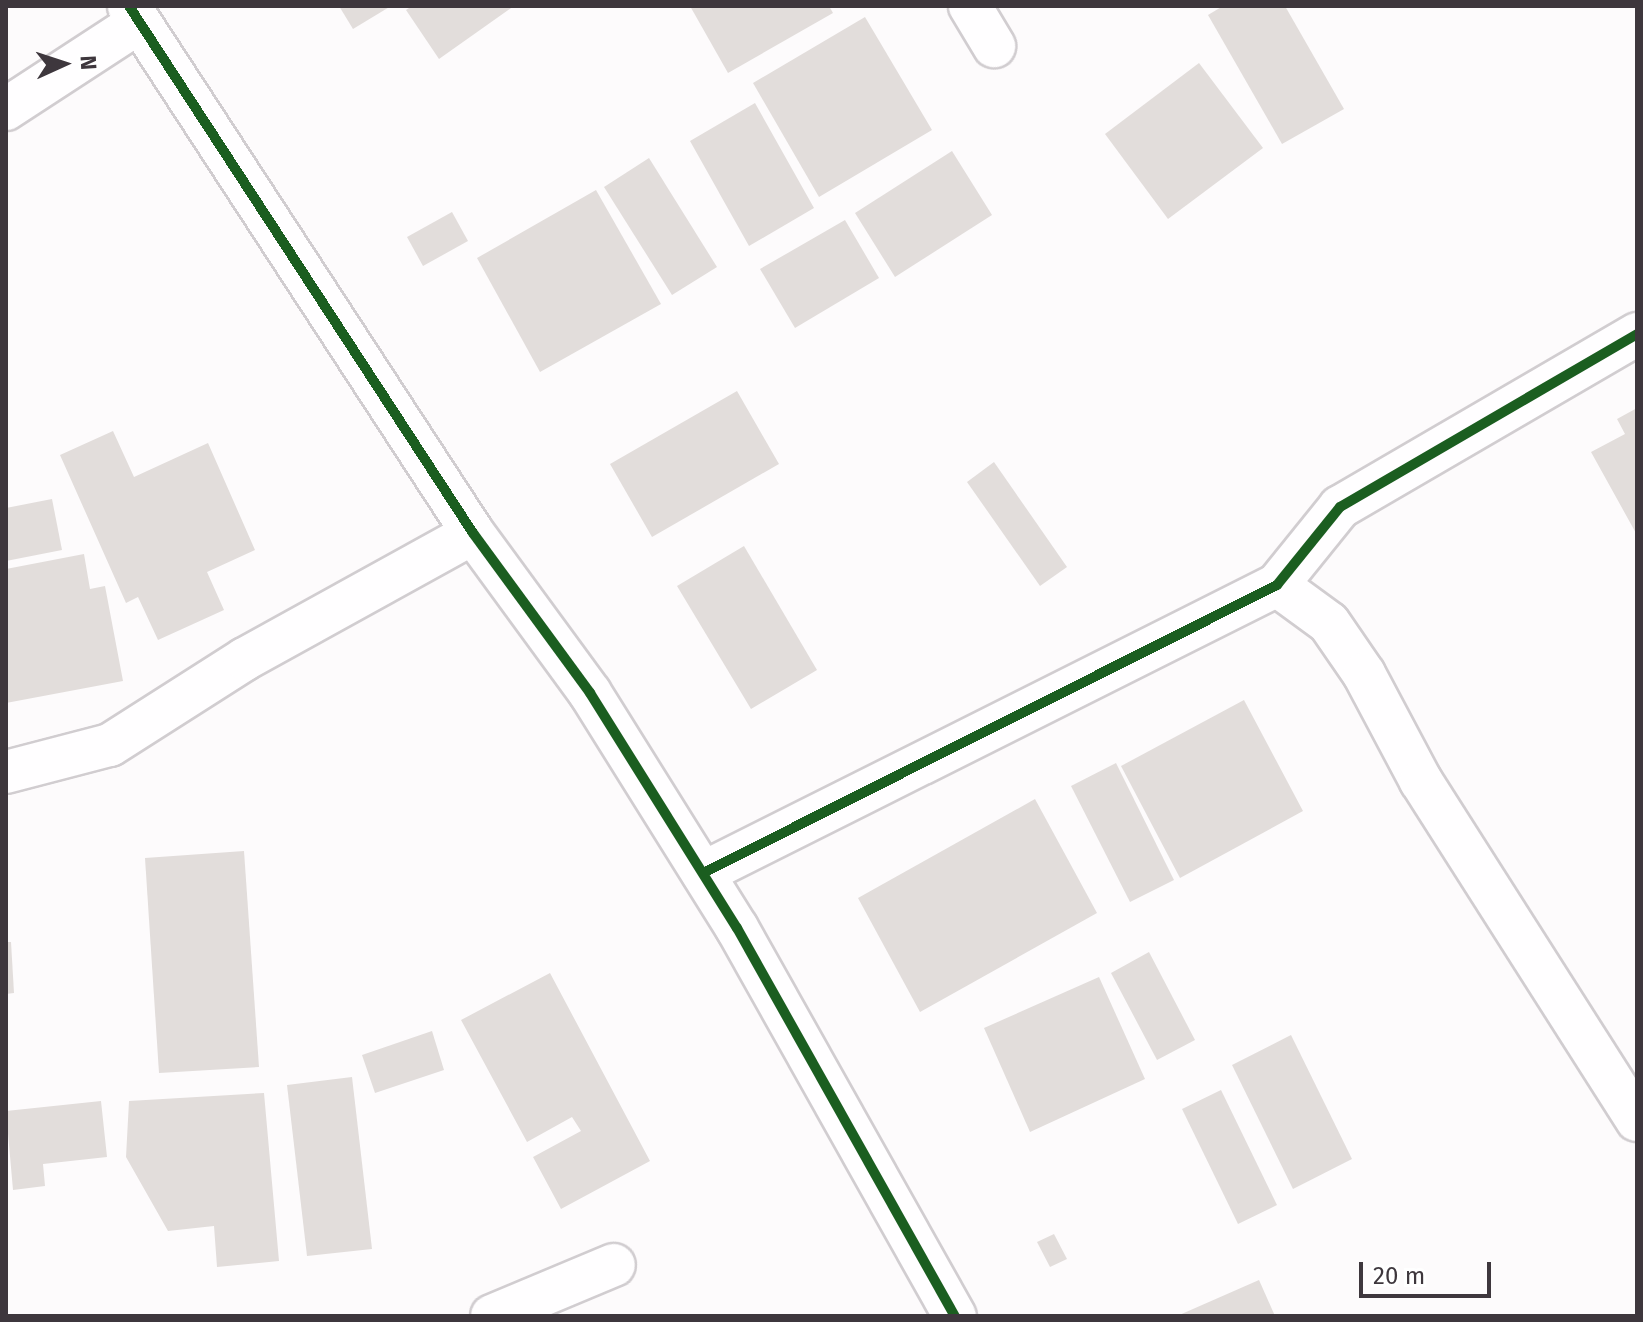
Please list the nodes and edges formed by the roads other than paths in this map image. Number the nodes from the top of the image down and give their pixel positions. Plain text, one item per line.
1 (970, 6) edge
2 (134, 14) edge
3 (994, 46) dead end
4 (6, 109) edge
5 (1637, 334) edge
6 (473, 533) junction
7 (1277, 585) junction
8 (6, 772) edge
9 (703, 873) junction
10 (1637, 1120) edge
11 (614, 1265) dead end
12 (492, 1316) edge
13 (955, 1316) edge

1 - 3 street
2 - 4 street
2 - 6 street
5 - 7 street
6 - 8 street
6 - 9 street
7 - 9 street
7 - 10 street
9 - 13 street
11 - 12 street

